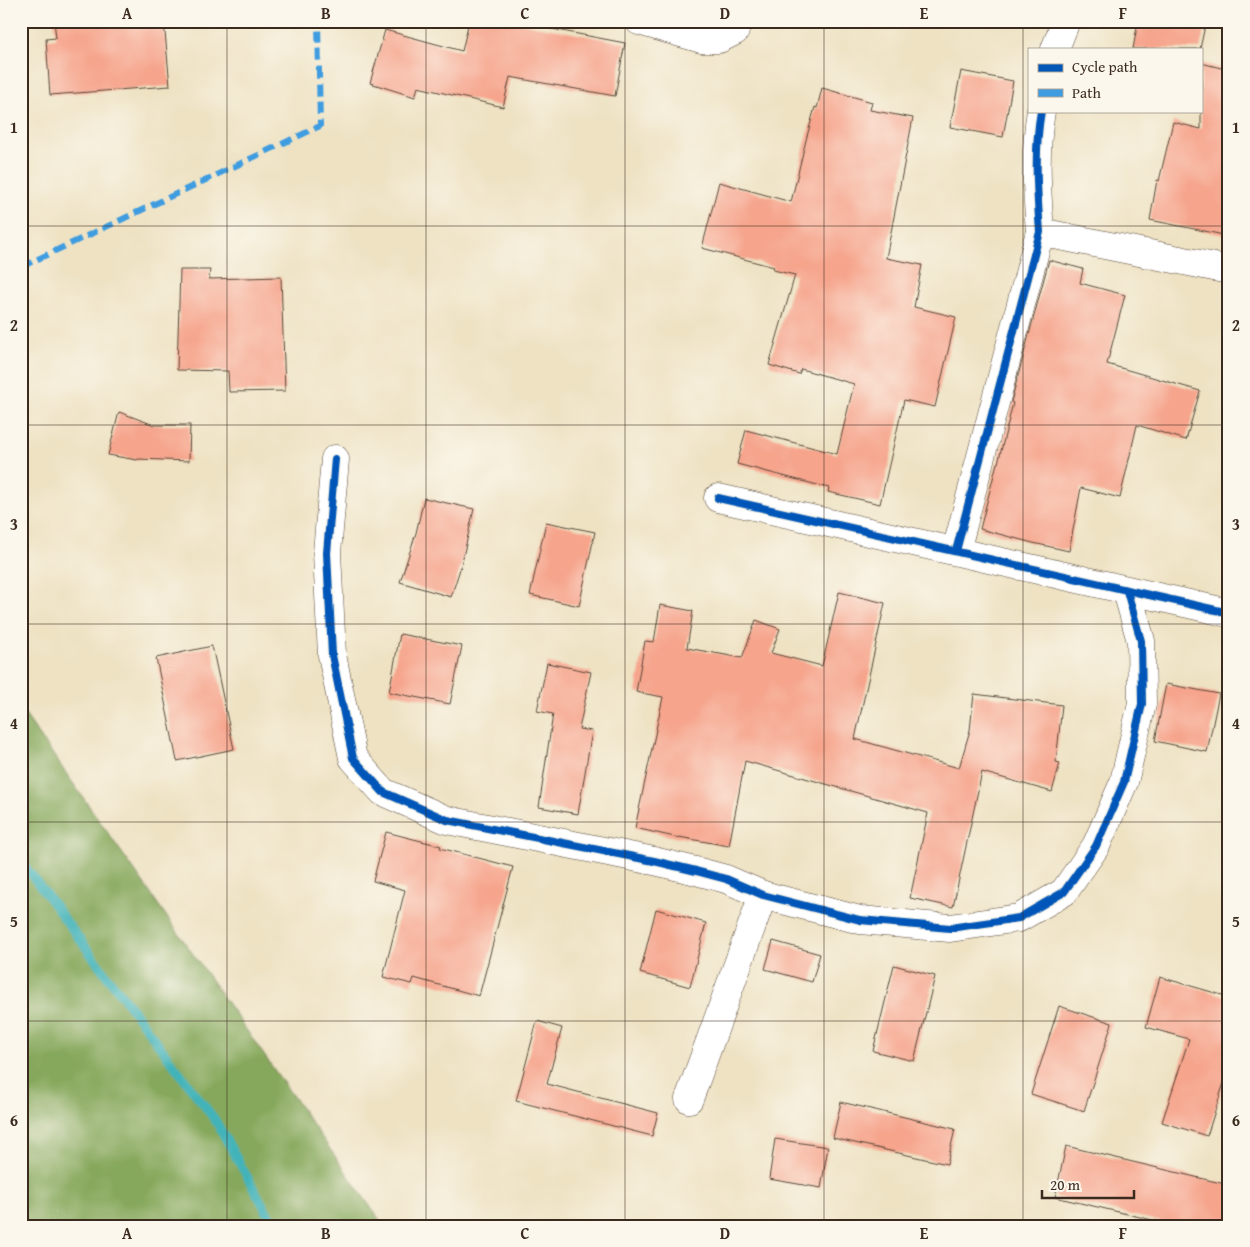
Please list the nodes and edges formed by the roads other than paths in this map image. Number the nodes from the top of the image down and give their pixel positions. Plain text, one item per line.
1 (639, 21) edge
2 (737, 21) edge
3 (1066, 21) edge
4 (1055, 48) edge
5 (1041, 112) edge
6 (1040, 232) junction
7 (1229, 270) edge
8 (335, 459) dead end
9 (718, 498) dead end
10 (956, 551) junction
11 (1127, 591) junction
12 (1229, 613) edge
13 (763, 895) junction
14 (689, 1099) dead end

1 - 2 street
3 - 4 street
5 - 6 street
6 - 7 street
6 - 10 street
8 - 13 street
9 - 10 street
10 - 11 street
11 - 12 street
11 - 13 street
13 - 14 street

